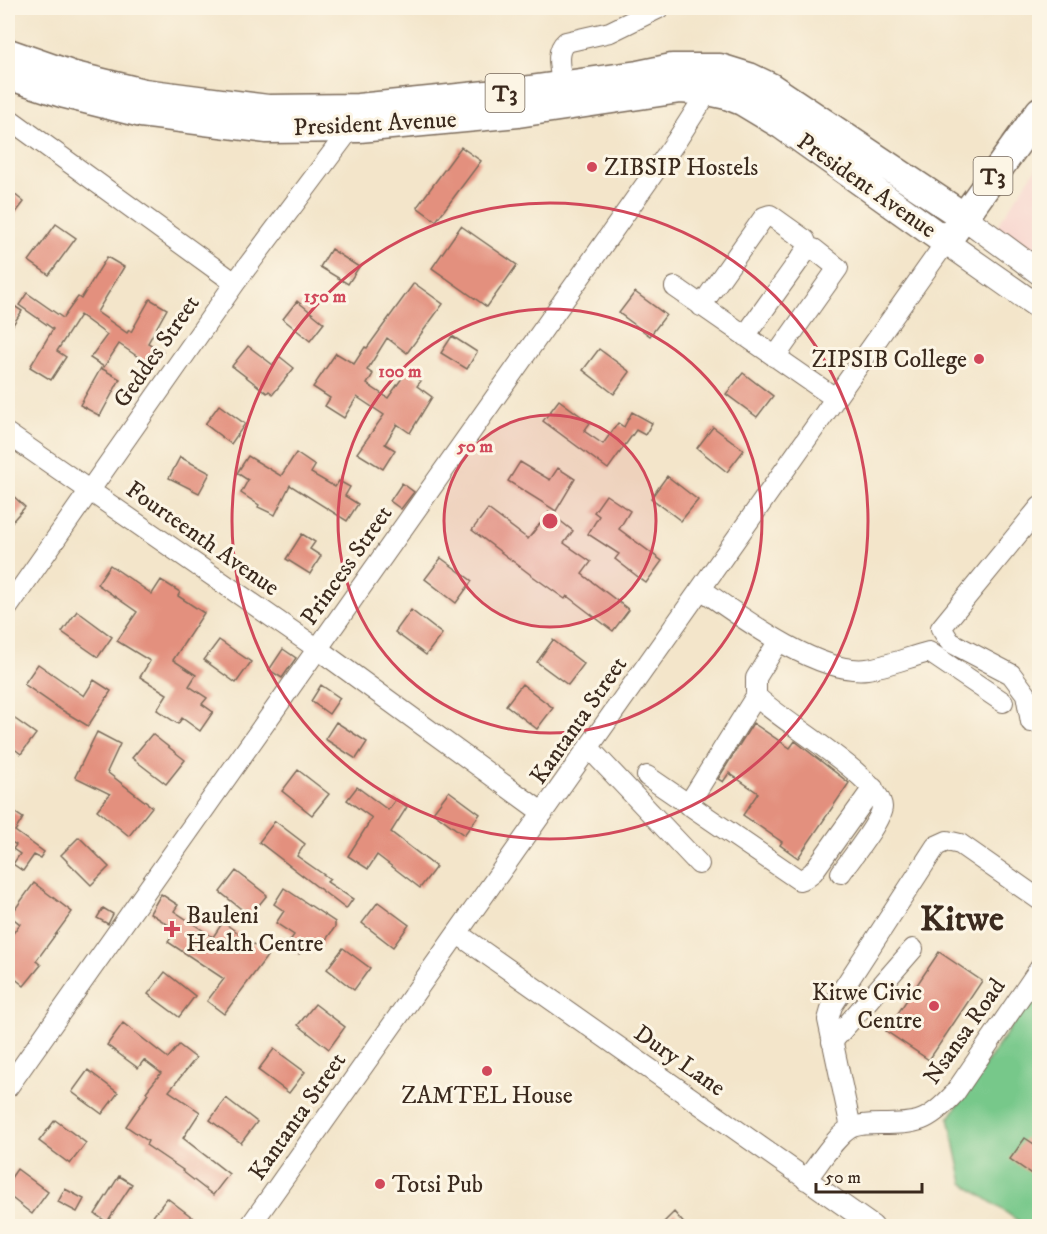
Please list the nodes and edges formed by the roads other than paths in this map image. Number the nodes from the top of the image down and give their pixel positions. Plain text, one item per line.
1 (659, 8) edge
2 (8, 53) edge
3 (8, 75) edge
4 (715, 80) junction
5 (562, 85) junction
6 (763, 98) junction
7 (1040, 111) edge
8 (8, 118) edge
9 (351, 128) junction
10 (869, 153) junction
11 (852, 176) junction
12 (964, 217) junction
13 (946, 242) junction
14 (808, 248) junction
15 (1040, 273) edge
16 (236, 283) junction
17 (675, 287) dead end
18 (701, 306) junction
19 (1040, 308) edge
20 (745, 336) junction
21 (775, 357) junction
22 (835, 398) junction
23 (8, 434) edge
24 (90, 491) junction
25 (1040, 507) edge
26 (701, 589) junction
27 (8, 607) edge
28 (778, 642) junction
29 (318, 648) junction
30 (756, 696) junction
31 (1003, 702) dead end
32 (1031, 722) dead end
33 (589, 748) junction
34 (647, 776) dead end
35 (873, 788) junction
36 (688, 804) junction
37 (543, 813) junction
38 (699, 864) dead end
39 (841, 873) dead end
40 (1040, 900) edge
41 (458, 934) junction
42 (913, 949) dead end
43 (1040, 968) edge
44 (832, 1042) junction
45 (8, 1087) edge
46 (851, 1128) junction
47 (806, 1180) junction
48 (250, 1227) edge
49 (873, 1227) edge

1 - 5 street
2 - 5 highway, President Avenue / T3
3 - 9 highway, President Avenue / T3
4 - 5 highway, President Avenue / T3
4 - 6 highway, President Avenue / T3
4 - 9 highway, President Avenue / T3
4 - 29 street, Princess Street
6 - 10 highway, President Avenue / T3
6 - 11 highway, President Avenue / T3
7 - 12 highway, T3
8 - 16 street
9 - 16 street, Geddes Street
10 - 11 highway
10 - 12 highway, President Avenue / T3
11 - 13 highway, President Avenue / T3
12 - 13 highway, T3
12 - 15 main road, President Avenue
13 - 19 main road, President Avenue
13 - 22 street, Kantanta Street
14 - 18 street
14 - 20 street
14 - 21 street
16 - 24 street, Geddes Street
17 - 18 street
18 - 20 street
20 - 21 street
21 - 22 street
22 - 26 street, Kantanta Street
23 - 24 street, Fourteenth Avenue
24 - 27 street, Geddes Street
24 - 29 street, Fourteenth Avenue
25 - 32 street
26 - 28 street
26 - 33 street, Kantanta Street
28 - 30 street
28 - 31 street
29 - 37 street, Fourteenth Avenue
29 - 45 street, Princess Street
30 - 35 street
30 - 36 street
33 - 37 street, Kantanta Street
33 - 38 street
34 - 36 street
35 - 36 street
35 - 39 street
37 - 41 street, Kantanta Street
40 - 44 street
41 - 47 street, Dury Lane
41 - 48 street, Kantanta Street
42 - 44 street
43 - 46 street, Nsansa Road
44 - 46 street
46 - 47 street
47 - 49 street, Dury Lane

